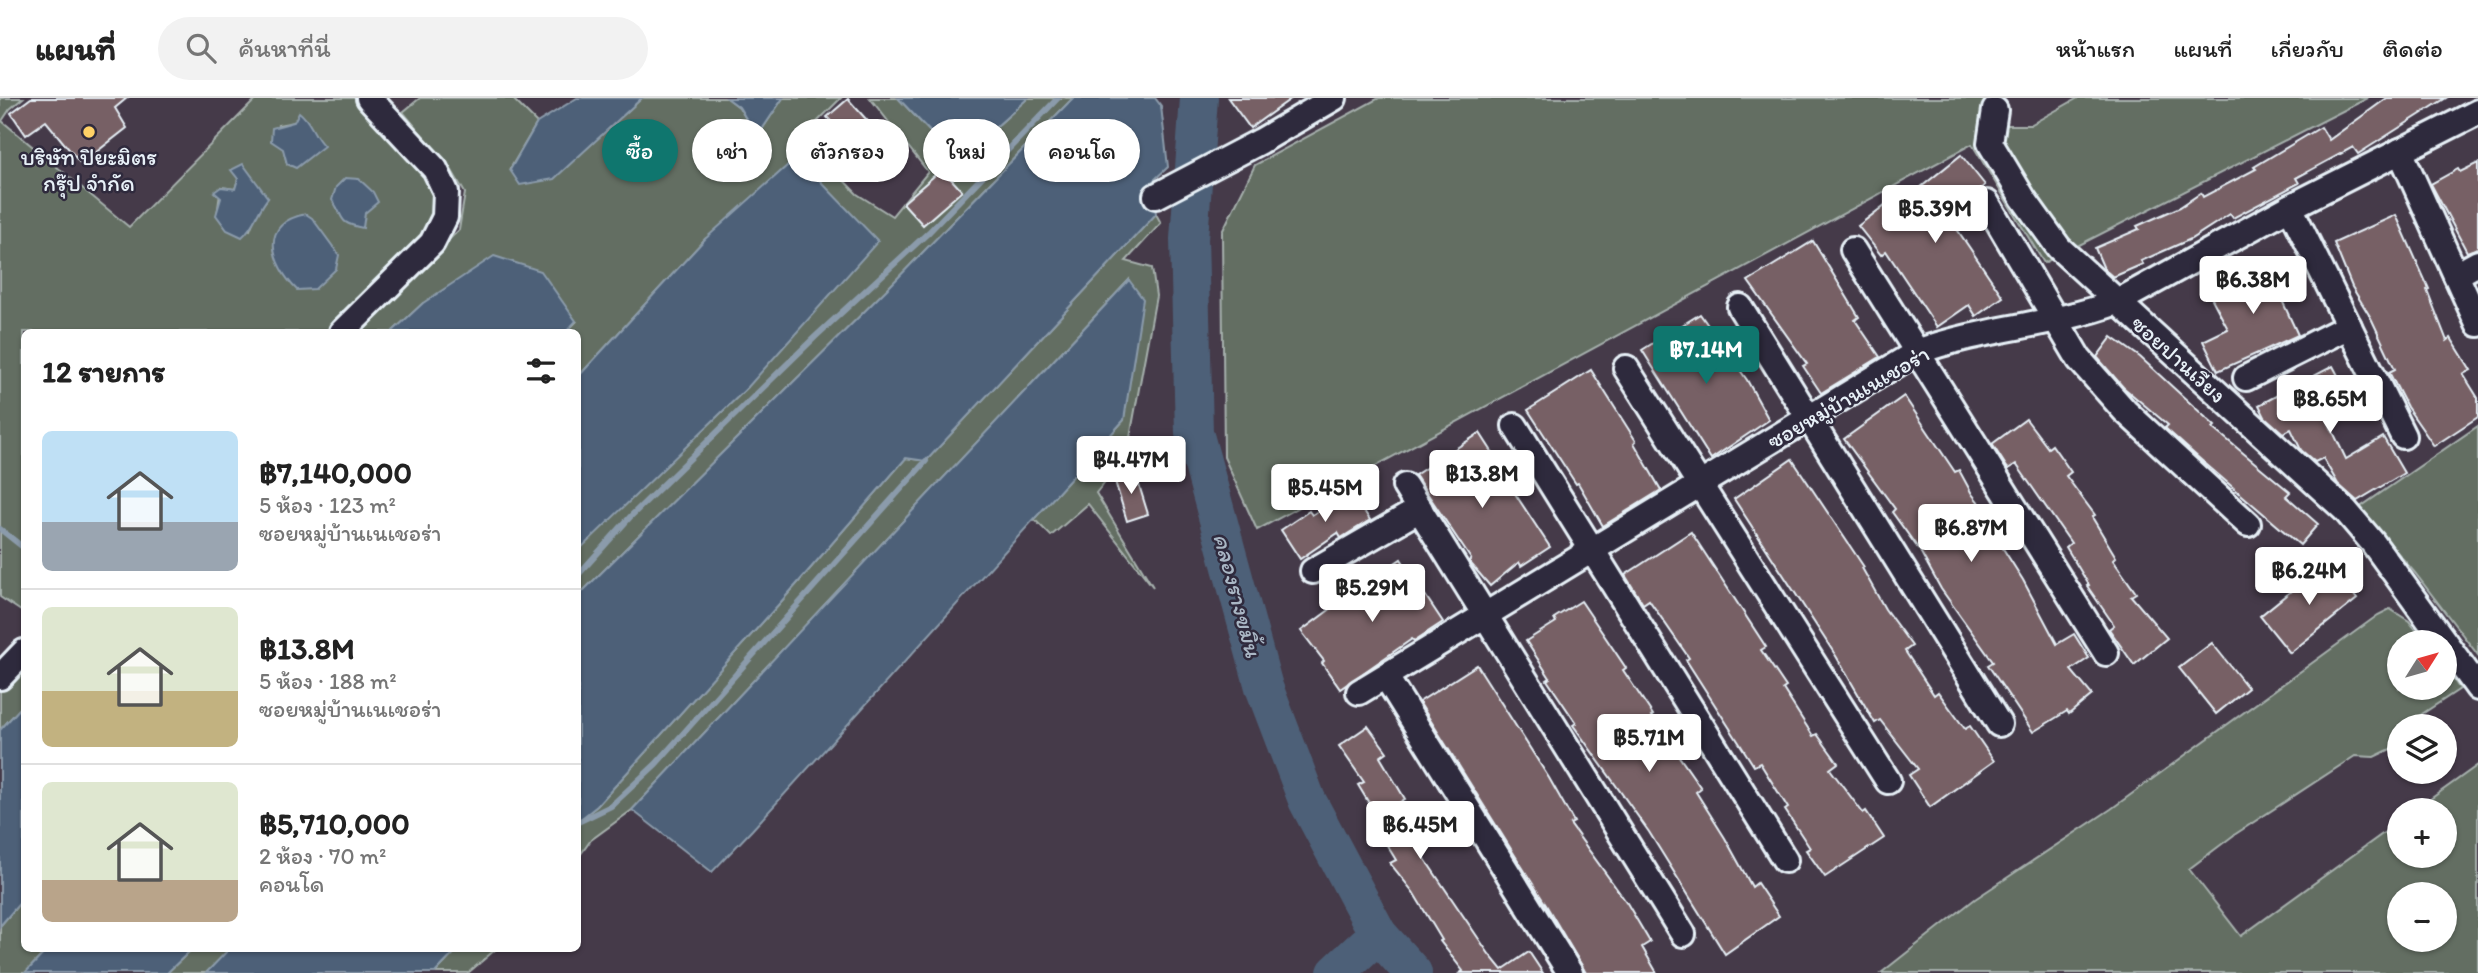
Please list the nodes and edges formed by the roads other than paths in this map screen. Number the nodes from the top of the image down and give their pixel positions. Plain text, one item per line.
1 (369, 98) edge
2 (1334, 98) edge
3 (1995, 110) dead end
4 (2478, 112) edge
5 (2400, 152) junction
6 (1156, 196) dead end
7 (1987, 203) dead end
8 (2290, 207) junction
9 (1853, 250) dead end
10 (2467, 269) edge
11 (2117, 303) junction
12 (1740, 307) dead end
13 (2055, 320) junction
14 (2478, 324) edge
15 (2349, 326) junction
16 (345, 329) edge
17 (1917, 352) junction
18 (1626, 368) dead end
19 (2246, 379) dead end
20 (1810, 418) junction
21 (1515, 426) dead end
22 (2403, 436) dead end
23 (1405, 486) dead end
24 (1699, 486) junction
25 (1420, 509) junction
26 (2248, 524) dead end
27 (1591, 550) junction
28 (1313, 571) dead end
29 (1486, 617) junction
30 (2105, 653) dead end
31 (21, 655) edge
32 (0, 677) edge
33 (1386, 677) junction
34 (2478, 688) edge
35 (1359, 692) dead end
36 (1999, 724) dead end
37 (1888, 781) dead end
38 (1785, 860) dead end
39 (1683, 934) dead end
40 (1570, 973) edge

1 - 16 street
2 - 6 street
3 - 11 street, ซอยปานเวียง
4 - 5 street, ซอยหมู่บ้านเนเชอร่า
5 - 8 street, ซอยหมู่บ้านเนเชอร่า
5 - 10 street
7 - 13 street
8 - 11 street, ซอยหมู่บ้านเนเชอร่า
8 - 15 street
9 - 17 street
10 - 14 street
11 - 13 street, ซอยหมู่บ้านเนเชอร่า
11 - 34 street, ซอยปานเวียง
12 - 20 street
13 - 17 street, ซอยหมู่บ้านเนเชอร่า
13 - 26 street
15 - 19 street
15 - 22 street
17 - 20 street, ซอยหมู่บ้านเนเชอร่า
17 - 30 street
18 - 24 street
20 - 24 street, ซอยหมู่บ้านเนเชอร่า
20 - 36 street
21 - 27 street
23 - 25 street
24 - 27 street, ซอยหมู่บ้านเนเชอร่า
24 - 37 street
25 - 28 street
25 - 29 street
27 - 29 street, ซอยหมู่บ้านเนเชอร่า
27 - 38 street
29 - 33 street, ซอยหมู่บ้านเนเชอร่า
29 - 39 street
31 - 32 street
33 - 35 street, ซอยหมู่บ้านเนเชอร่า
33 - 40 street

